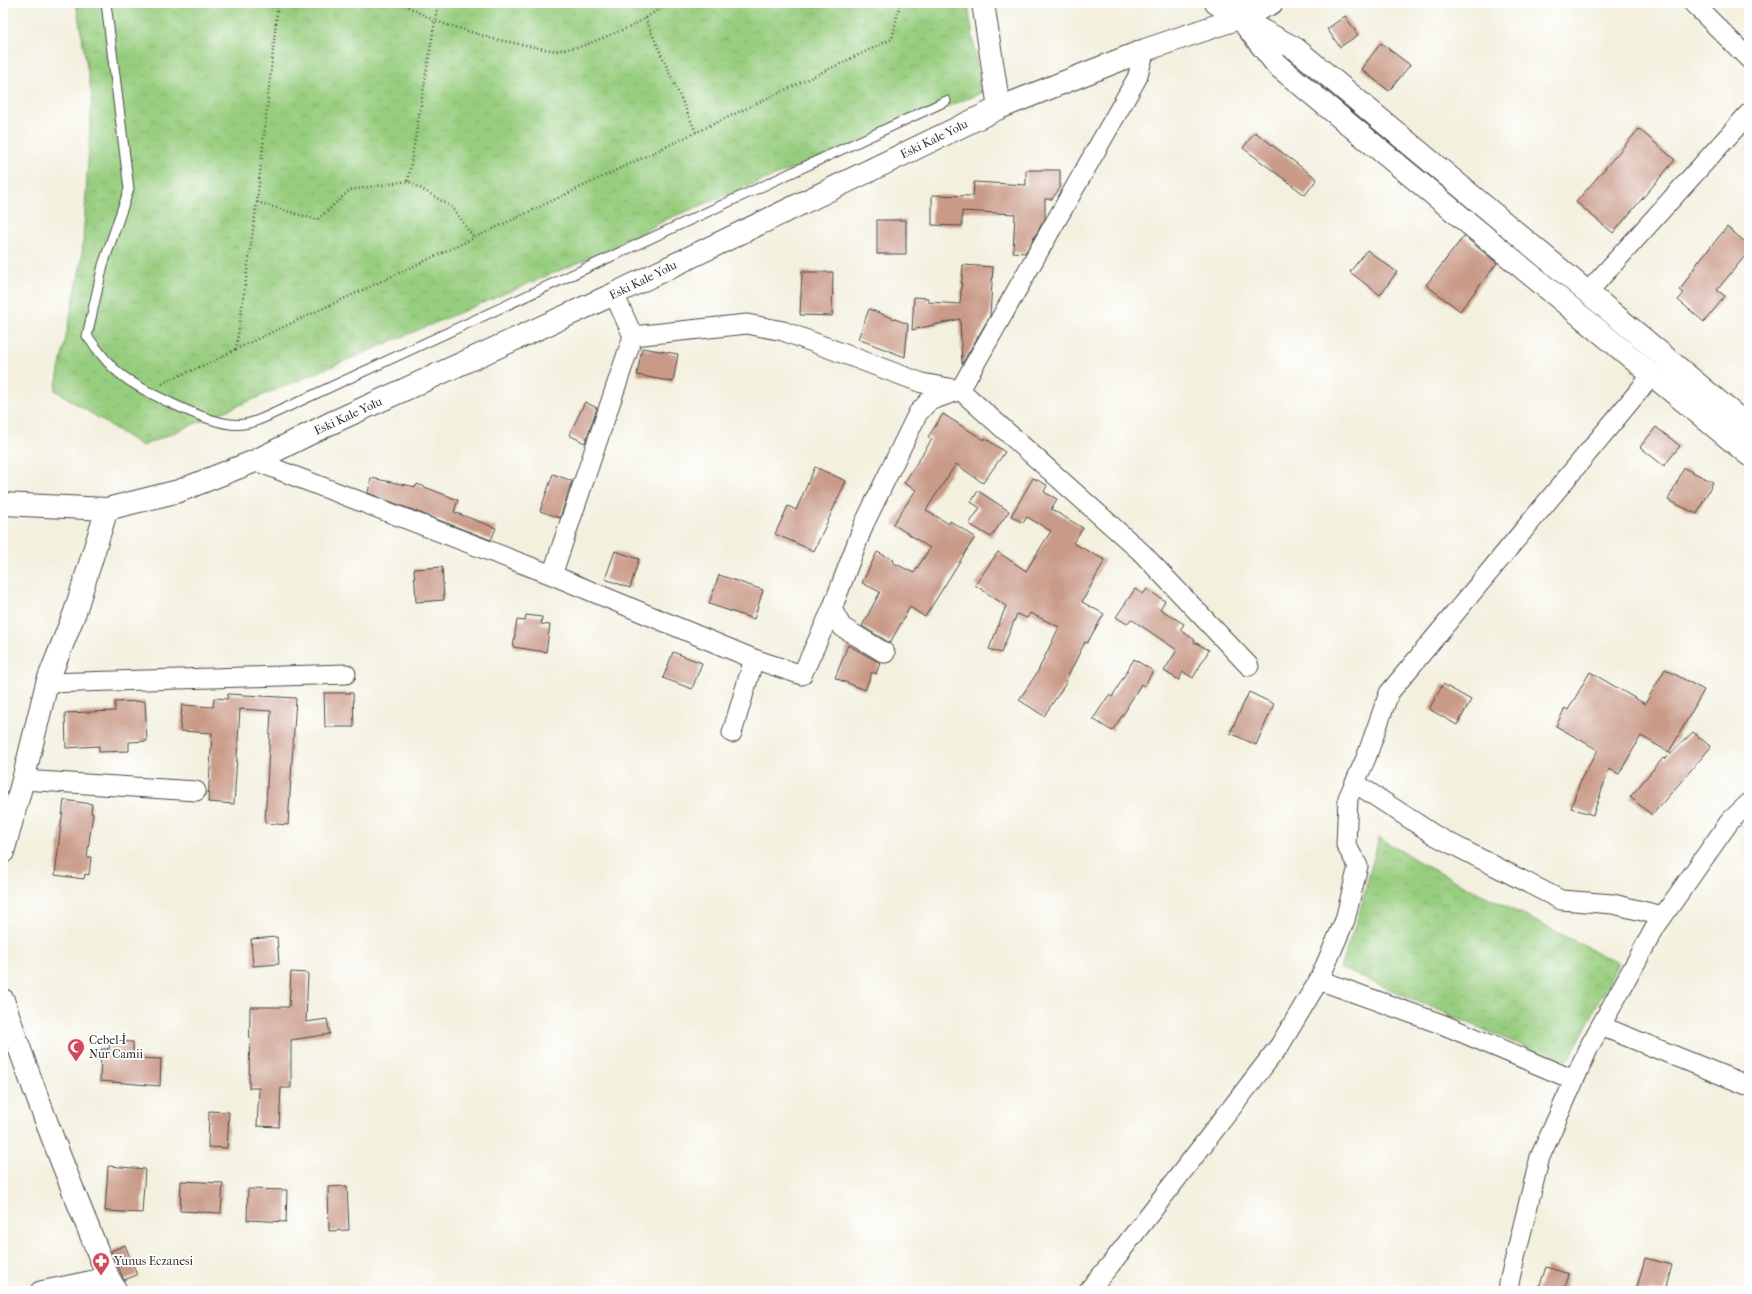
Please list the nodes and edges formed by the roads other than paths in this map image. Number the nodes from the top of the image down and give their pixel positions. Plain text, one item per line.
1 (106, 3) edge
2 (983, 3) edge
3 (1216, 3) edge
4 (1272, 3) edge
5 (1693, 3) edge
6 (1240, 18) junction
7 (1145, 50) junction
8 (1749, 59) edge
9 (946, 101) dead end
10 (999, 108) junction
11 (1749, 112) edge
12 (1587, 293) junction
13 (614, 294) junction
14 (633, 336) junction
15 (1652, 375) junction
16 (960, 390) junction
17 (1749, 427) edge
18 (1749, 455) edge
19 (255, 461) junction
20 (3, 504) edge
21 (107, 509) junction
22 (552, 575) junction
23 (832, 609) junction
24 (885, 653) dead end
25 (754, 659) junction
26 (1249, 666) dead end
27 (346, 674) dead end
28 (47, 683) junction
29 (732, 734) dead end
30 (23, 780) junction
31 (1355, 783) junction
32 (196, 792) dead end
33 (1749, 803) edge
34 (3, 852) edge
35 (1663, 916) junction
36 (1319, 980) junction
37 (3, 1000) edge
38 (1601, 1026) junction
39 (1574, 1080) junction
40 (1749, 1086) edge
41 (110, 1286) edge
42 (40, 1291) edge
43 (1088, 1291) edge
44 (1508, 1291) edge

1 - 9 lane
2 - 10 street
3 - 6 street
4 - 6 street, Eski Kale Yolu
5 - 8 street
6 - 7 street, Eski Kale Yolu
6 - 12 street
6 - 15 street
7 - 10 street, Eski Kale Yolu
7 - 16 street
10 - 13 street, Eski Kale Yolu
11 - 12 street
12 - 17 street
13 - 14 street
13 - 19 street, Eski Kale Yolu
14 - 16 street
14 - 22 street
15 - 18 street
15 - 31 street
16 - 23 street
16 - 26 street
19 - 21 street, Eski Kale Yolu
19 - 22 street
20 - 21 street, Eski Kale Yolu
21 - 28 street
22 - 25 street
23 - 24 street
23 - 25 street
25 - 29 street
27 - 28 street
28 - 30 street
30 - 32 street
30 - 34 street
31 - 35 street
31 - 36 street
33 - 35 street
35 - 38 street
36 - 39 street
36 - 43 street
37 - 41 street
38 - 39 street
38 - 40 street
39 - 44 street
41 - 42 street

